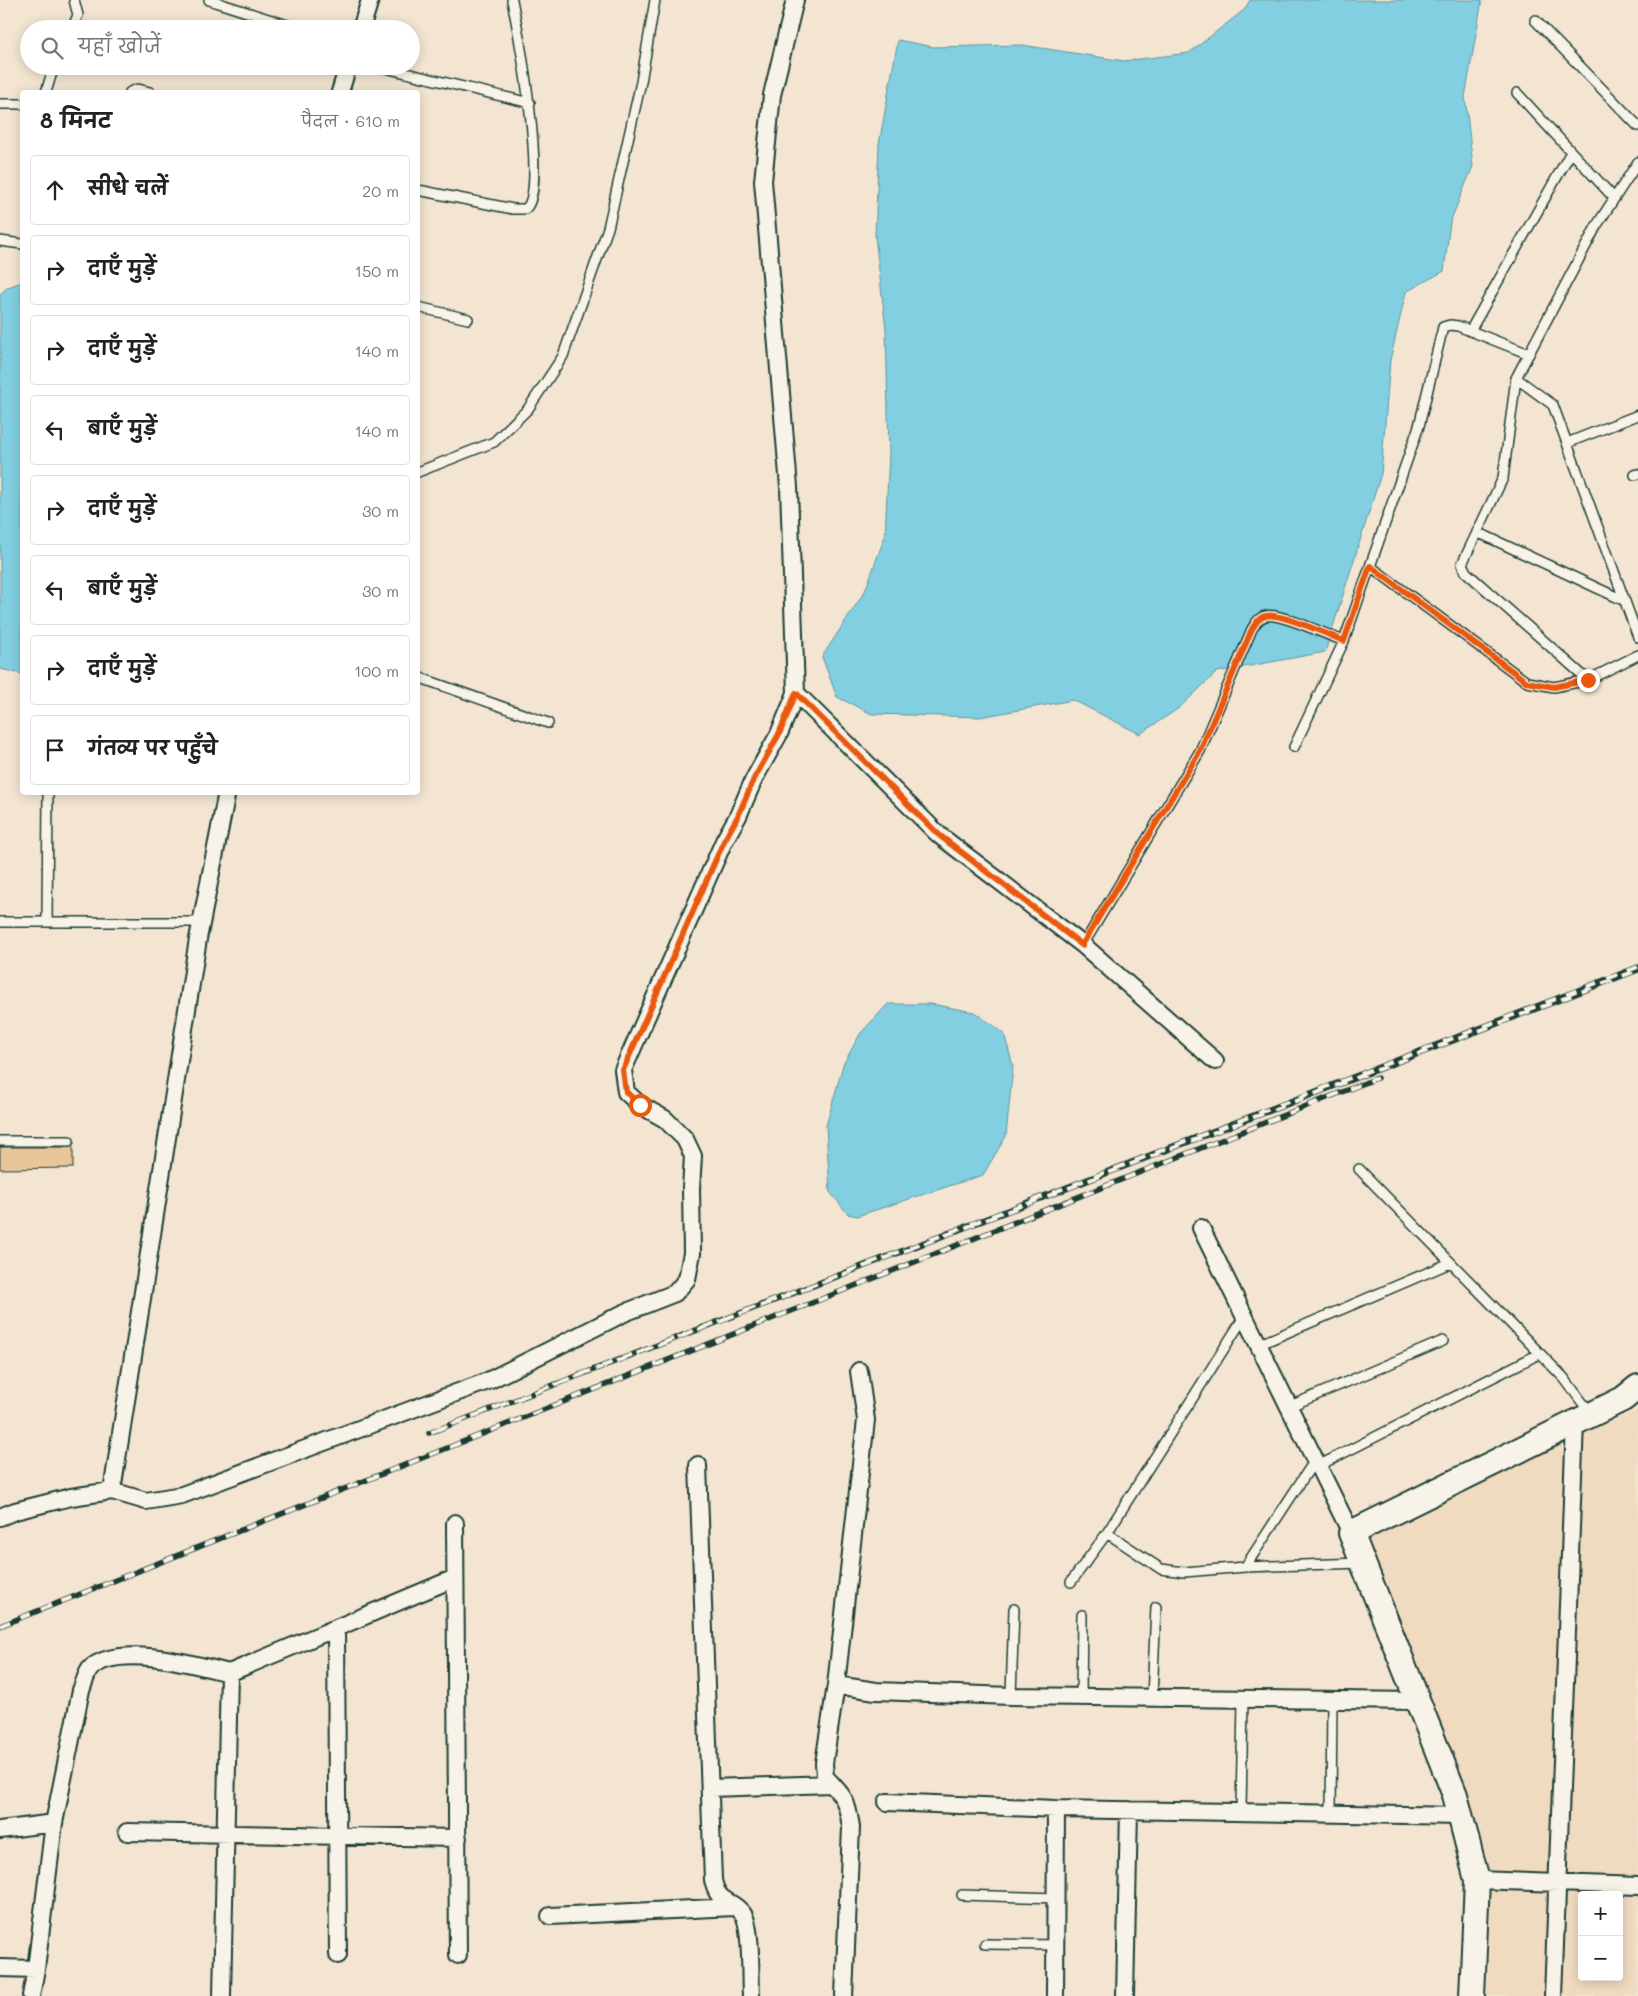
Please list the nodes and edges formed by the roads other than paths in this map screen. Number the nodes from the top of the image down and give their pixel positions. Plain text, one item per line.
1 (74, 0) edge
2 (208, 0) edge
3 (370, 0) edge
4 (512, 0) edge
5 (655, 0) edge
6 (795, 0) edge
7 (76, 20) edge
8 (271, 20) edge
9 (363, 20) edge
10 (1535, 20) dead end
11 (51, 75) edge
12 (345, 75) edge
13 (414, 75) edge
14 (47, 90) edge
15 (341, 90) edge
16 (1517, 93) dead end
17 (530, 103) junction
18 (0, 104) edge
19 (20, 104) edge
20 (1638, 126) edge
21 (1571, 152) junction
22 (1638, 162) edge
23 (420, 190) edge
24 (1614, 198) junction
25 (0, 241) edge
26 (20, 244) edge
27 (420, 307) edge
28 (468, 319) dead end
29 (1470, 331) junction
30 (1529, 354) junction
31 (1516, 378) junction
32 (1638, 415) edge
33 (1567, 443) junction
34 (420, 471) edge
35 (1477, 532) junction
36 (1370, 566) junction
37 (1625, 601) junction
38 (1638, 638) edge
39 (1344, 641) junction
40 (1638, 655) edge
41 (420, 678) edge
42 (1588, 680) junction
43 (796, 693) junction
44 (548, 723) dead end
45 (1294, 746) dead end
46 (48, 795) edge
47 (225, 795) edge
48 (0, 922) edge
49 (47, 922) junction
50 (201, 922) junction
51 (1082, 945) junction
52 (1215, 1061) dead end
53 (0, 1141) edge
54 (69, 1141) dead end
55 (1359, 1169) dead end
56 (1200, 1228) dead end
57 (1450, 1263) junction
58 (1244, 1317) junction
59 (1443, 1341) dead end
60 (1258, 1345) junction
61 (1539, 1354) junction
62 (859, 1371) dead end
63 (1633, 1394) edge
64 (1288, 1406) junction
65 (1583, 1418) junction
66 (1316, 1463) junction
67 (698, 1464) dead end
68 (112, 1491) junction
69 (0, 1517) edge
70 (455, 1524) dead end
71 (1107, 1533) junction
72 (1350, 1533) junction
73 (1362, 1563) junction
74 (1245, 1567) junction
75 (455, 1578) junction
76 (1071, 1582) dead end
77 (1156, 1607) dead end
78 (1014, 1608) dead end
79 (1082, 1615) dead end
80 (336, 1628) junction
81 (229, 1673) junction
82 (836, 1685) junction
83 (1011, 1696) junction
84 (1081, 1697) junction
85 (1152, 1698) junction
86 (1243, 1699) junction
87 (1332, 1700) junction
88 (1418, 1701) junction
89 (832, 1784) junction
90 (710, 1788) junction
91 (887, 1802) dead end
92 (1056, 1809) junction
93 (1129, 1810) junction
94 (1241, 1812) junction
95 (1331, 1813) junction
96 (1460, 1816) junction
97 (54, 1823) junction
98 (0, 1830) edge
99 (126, 1832) dead end
100 (226, 1834) junction
101 (338, 1836) junction
102 (458, 1838) junction
103 (1477, 1880) junction
104 (1557, 1883) junction
105 (1638, 1886) edge
106 (962, 1895) dead end
107 (1056, 1898) junction
108 (734, 1906) junction
109 (550, 1916) dead end
110 (985, 1944) dead end
111 (1056, 1945) junction
112 (338, 1955) dead end
113 (458, 1955) dead end
114 (0, 1968) edge
115 (36, 1969) junction
116 (31, 1996) edge
117 (222, 1996) edge
118 (751, 1996) edge
119 (844, 1996) edge
120 (1055, 1996) edge
121 (1125, 1996) edge
122 (1472, 1996) edge
123 (1553, 1996) edge

1 - 7 lane
2 - 8 lane
3 - 9 street
4 - 17 lane
5 - 34 lane
6 - 43 street
10 - 20 lane
11 - 14 lane
12 - 15 street
13 - 17 lane
16 - 21 lane
17 - 23 lane
18 - 19 lane
21 - 24 lane
21 - 29 lane
22 - 24 lane
24 - 30 lane
25 - 26 lane
27 - 28 lane
29 - 30 lane
29 - 36 lane
30 - 31 lane
31 - 33 lane
31 - 35 lane
32 - 33 lane
33 - 37 lane
35 - 37 lane
35 - 42 lane
36 - 39 lane
36 - 42 lane
37 - 38 lane
39 - 45 lane
39 - 51 lane
40 - 42 lane
41 - 44 lane
43 - 51 street
43 - 68 street
46 - 49 lane
47 - 50 street
48 - 49 lane
49 - 50 lane
50 - 68 street
51 - 52 street
53 - 54 lane
55 - 57 lane
56 - 58 street
57 - 60 lane
57 - 61 lane
58 - 60 street
58 - 71 lane
59 - 64 lane
60 - 64 street
61 - 65 lane
61 - 66 lane
62 - 82 street
63 - 65 street
64 - 66 street
65 - 72 street
65 - 104 street
66 - 72 street
66 - 74 lane
67 - 90 street
68 - 69 street
70 - 75 street
71 - 74 lane
71 - 76 lane
72 - 73 street
73 - 74 lane
73 - 88 street
75 - 80 street
75 - 102 street
77 - 85 lane
78 - 83 lane
79 - 84 lane
80 - 81 street
80 - 101 street
81 - 97 street
81 - 100 street
82 - 83 street
82 - 89 street
83 - 84 street
84 - 85 street
85 - 86 street
86 - 87 street
86 - 94 lane
87 - 88 street
87 - 95 lane
88 - 96 street
89 - 90 street
89 - 119 street
90 - 108 street
91 - 92 street
92 - 93 street
92 - 107 street
93 - 94 street
93 - 121 street
94 - 95 street
95 - 96 street
96 - 103 street
97 - 98 street
97 - 115 street
99 - 100 street
100 - 101 street
100 - 117 street
101 - 102 street
101 - 112 street
102 - 113 street
103 - 104 street
103 - 122 street
104 - 105 street
104 - 123 street
106 - 107 lane
107 - 111 street
108 - 109 street
108 - 118 street
110 - 111 lane
111 - 120 street
114 - 115 street
115 - 116 street

